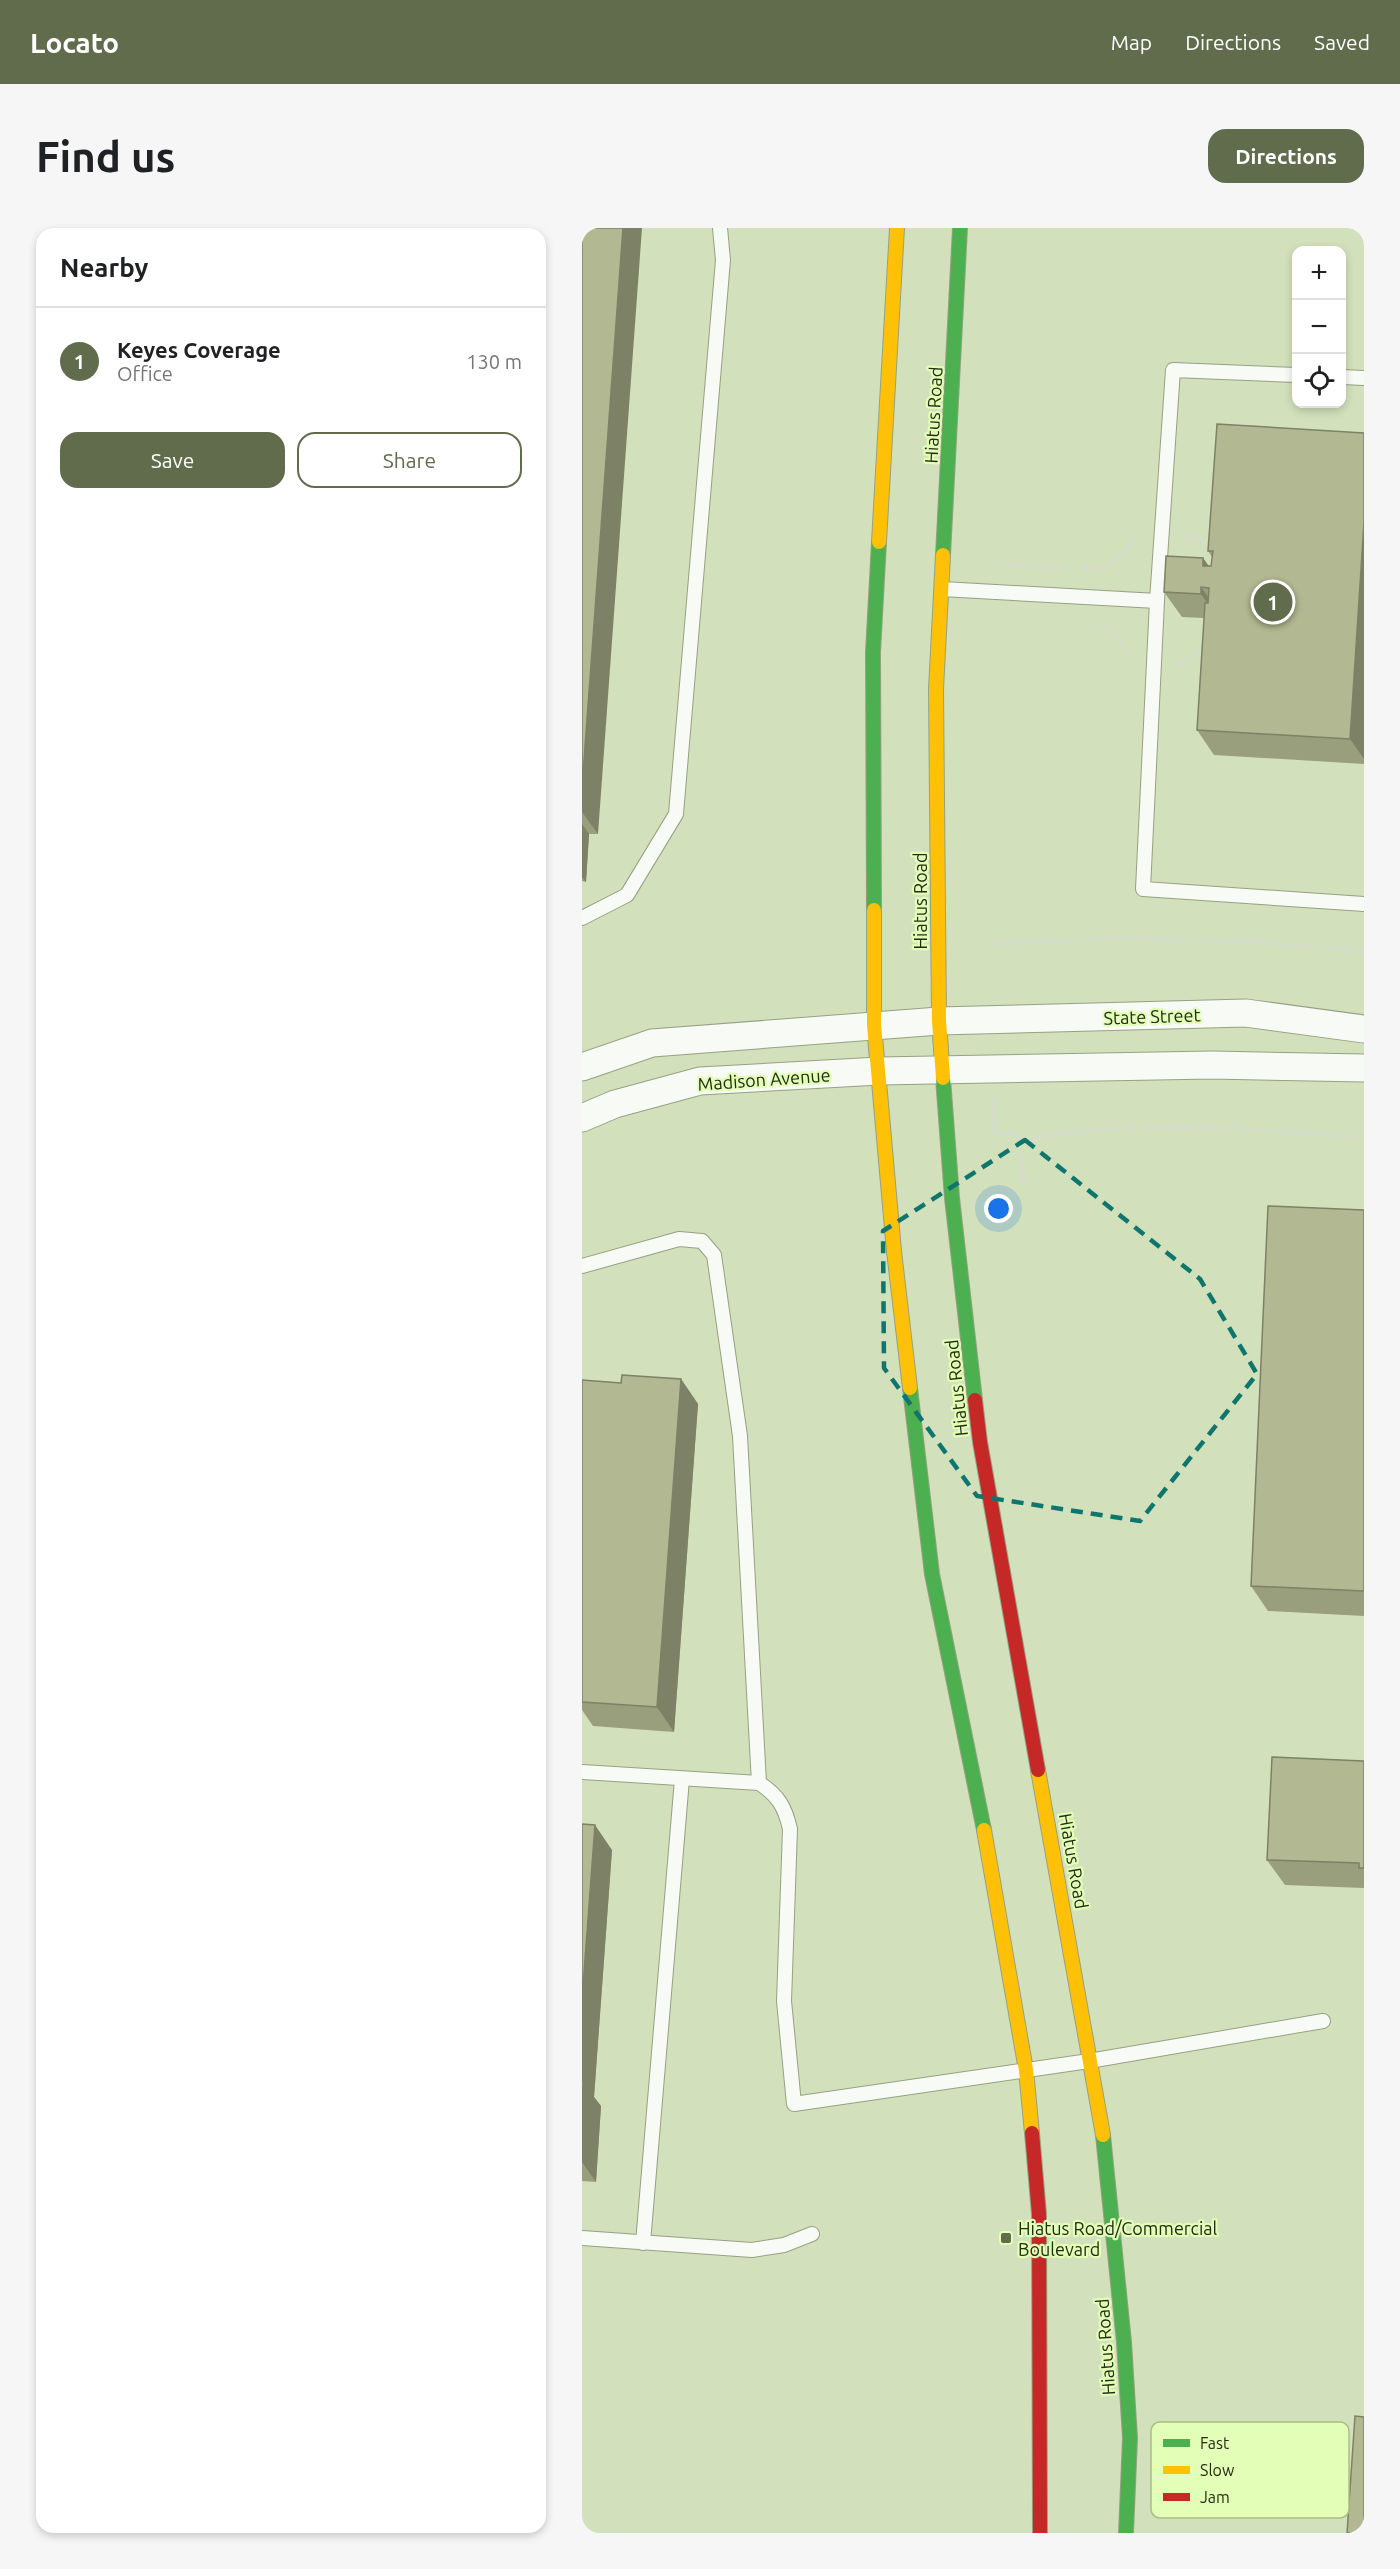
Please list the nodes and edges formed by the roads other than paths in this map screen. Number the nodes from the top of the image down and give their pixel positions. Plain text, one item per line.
1 (720, 228) edge
2 (897, 228) edge
3 (960, 228) edge
4 (1292, 375) edge
5 (1346, 377) edge
6 (1364, 378) edge
7 (942, 589) junction
8 (1157, 601) junction
9 (1364, 904) edge
10 (582, 918) edge
11 (939, 1021) junction
12 (874, 1025) junction
13 (1364, 1029) edge
14 (582, 1067) edge
15 (1364, 1068) edge
16 (879, 1071) junction
17 (943, 1071) junction
18 (582, 1118) edge
19 (582, 1266) edge
20 (582, 1772) edge
21 (682, 1779) junction
22 (759, 1783) junction
23 (1323, 2021) dead end
24 (1089, 2061) junction
25 (1026, 2070) junction
26 (812, 2234) dead end
27 (582, 2238) edge
28 (643, 2243) junction
29 (1040, 2533) edge
30 (1126, 2533) edge

1 - 10 lane
2 - 12 main road
3 - 7 main road, Hiatus Road
4 - 8 lane
5 - 6 lane
7 - 8 lane
7 - 11 main road, Hiatus Road
8 - 9 lane
11 - 12 street, State Street
11 - 13 street, State Street
11 - 17 main road, Hiatus Road
12 - 14 street
12 - 16 main road
15 - 17 street
16 - 17 street, Madison Avenue
16 - 18 street, Madison Avenue
16 - 25 main road
17 - 24 main road, Hiatus Road
19 - 22 lane
20 - 21 lane
21 - 22 lane
21 - 28 lane
22 - 25 lane
23 - 24 lane
24 - 25 lane
24 - 30 main road, Hiatus Road
25 - 29 main road
26 - 28 lane
27 - 28 lane

